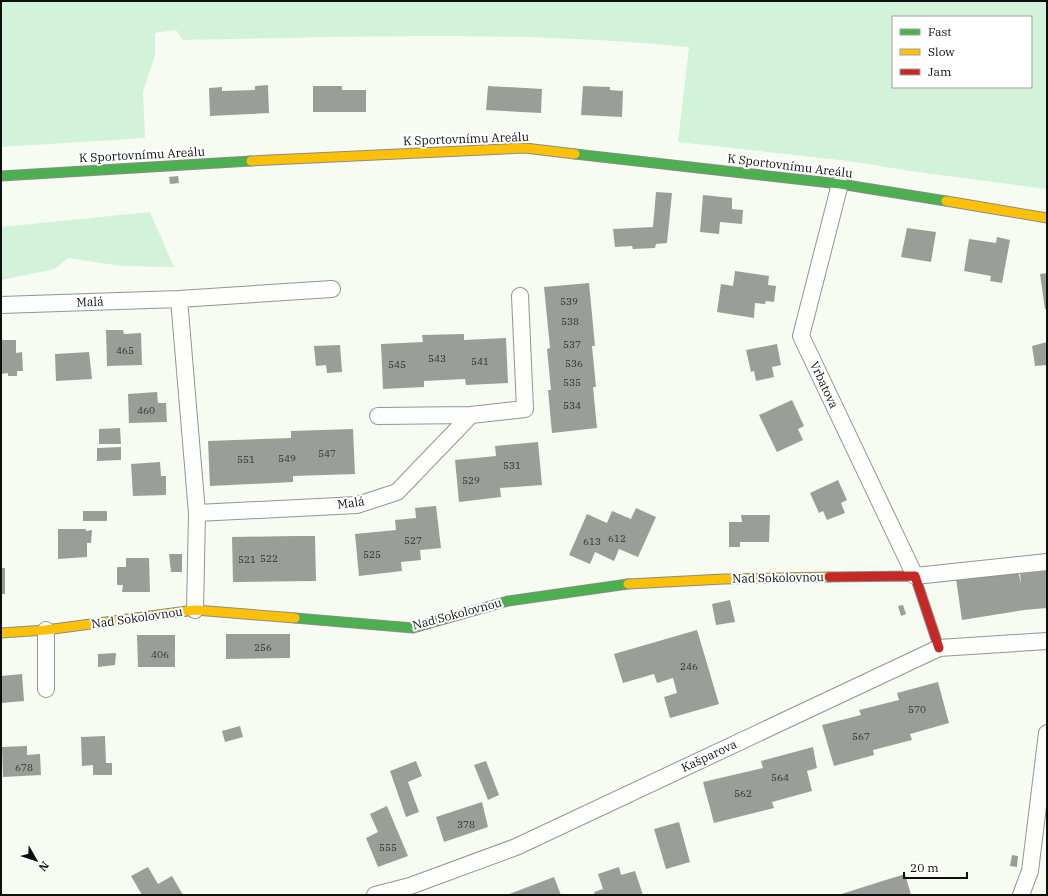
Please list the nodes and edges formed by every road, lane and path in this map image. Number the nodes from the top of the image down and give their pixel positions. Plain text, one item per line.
1 (1, 176) edge
2 (840, 184) junction
3 (1047, 218) edge
4 (332, 289) dead end
5 (520, 296) dead end
6 (179, 299) junction
7 (1, 305) edge
8 (471, 414) junction
9 (378, 416) dead end
10 (197, 513) junction
11 (1047, 562) edge
12 (915, 576) junction
13 (195, 610) junction
14 (46, 630) junction
15 (1, 633) edge
16 (1047, 641) edge
17 (939, 648) junction
18 (46, 689) dead end
19 (1047, 734) edge
20 (375, 895) edge
21 (1021, 895) edge

1 - 2 street, K Sportovnímu Areálu
2 - 3 street, K Sportovnímu Areálu
2 - 12 street, Vrbatova
4 - 6 street, Malá
5 - 8 street
6 - 7 street, Malá
6 - 10 street
8 - 9 street
8 - 10 street, Malá
10 - 13 street
11 - 12 street, Nad Sokolovnou
12 - 13 street, Nad Sokolovnou
12 - 17 street
13 - 14 street, Nad Sokolovnou
14 - 15 street, Nad Sokolovnou
14 - 18 street
16 - 17 street, Kašparova
17 - 20 street, Kašparova
19 - 21 street

